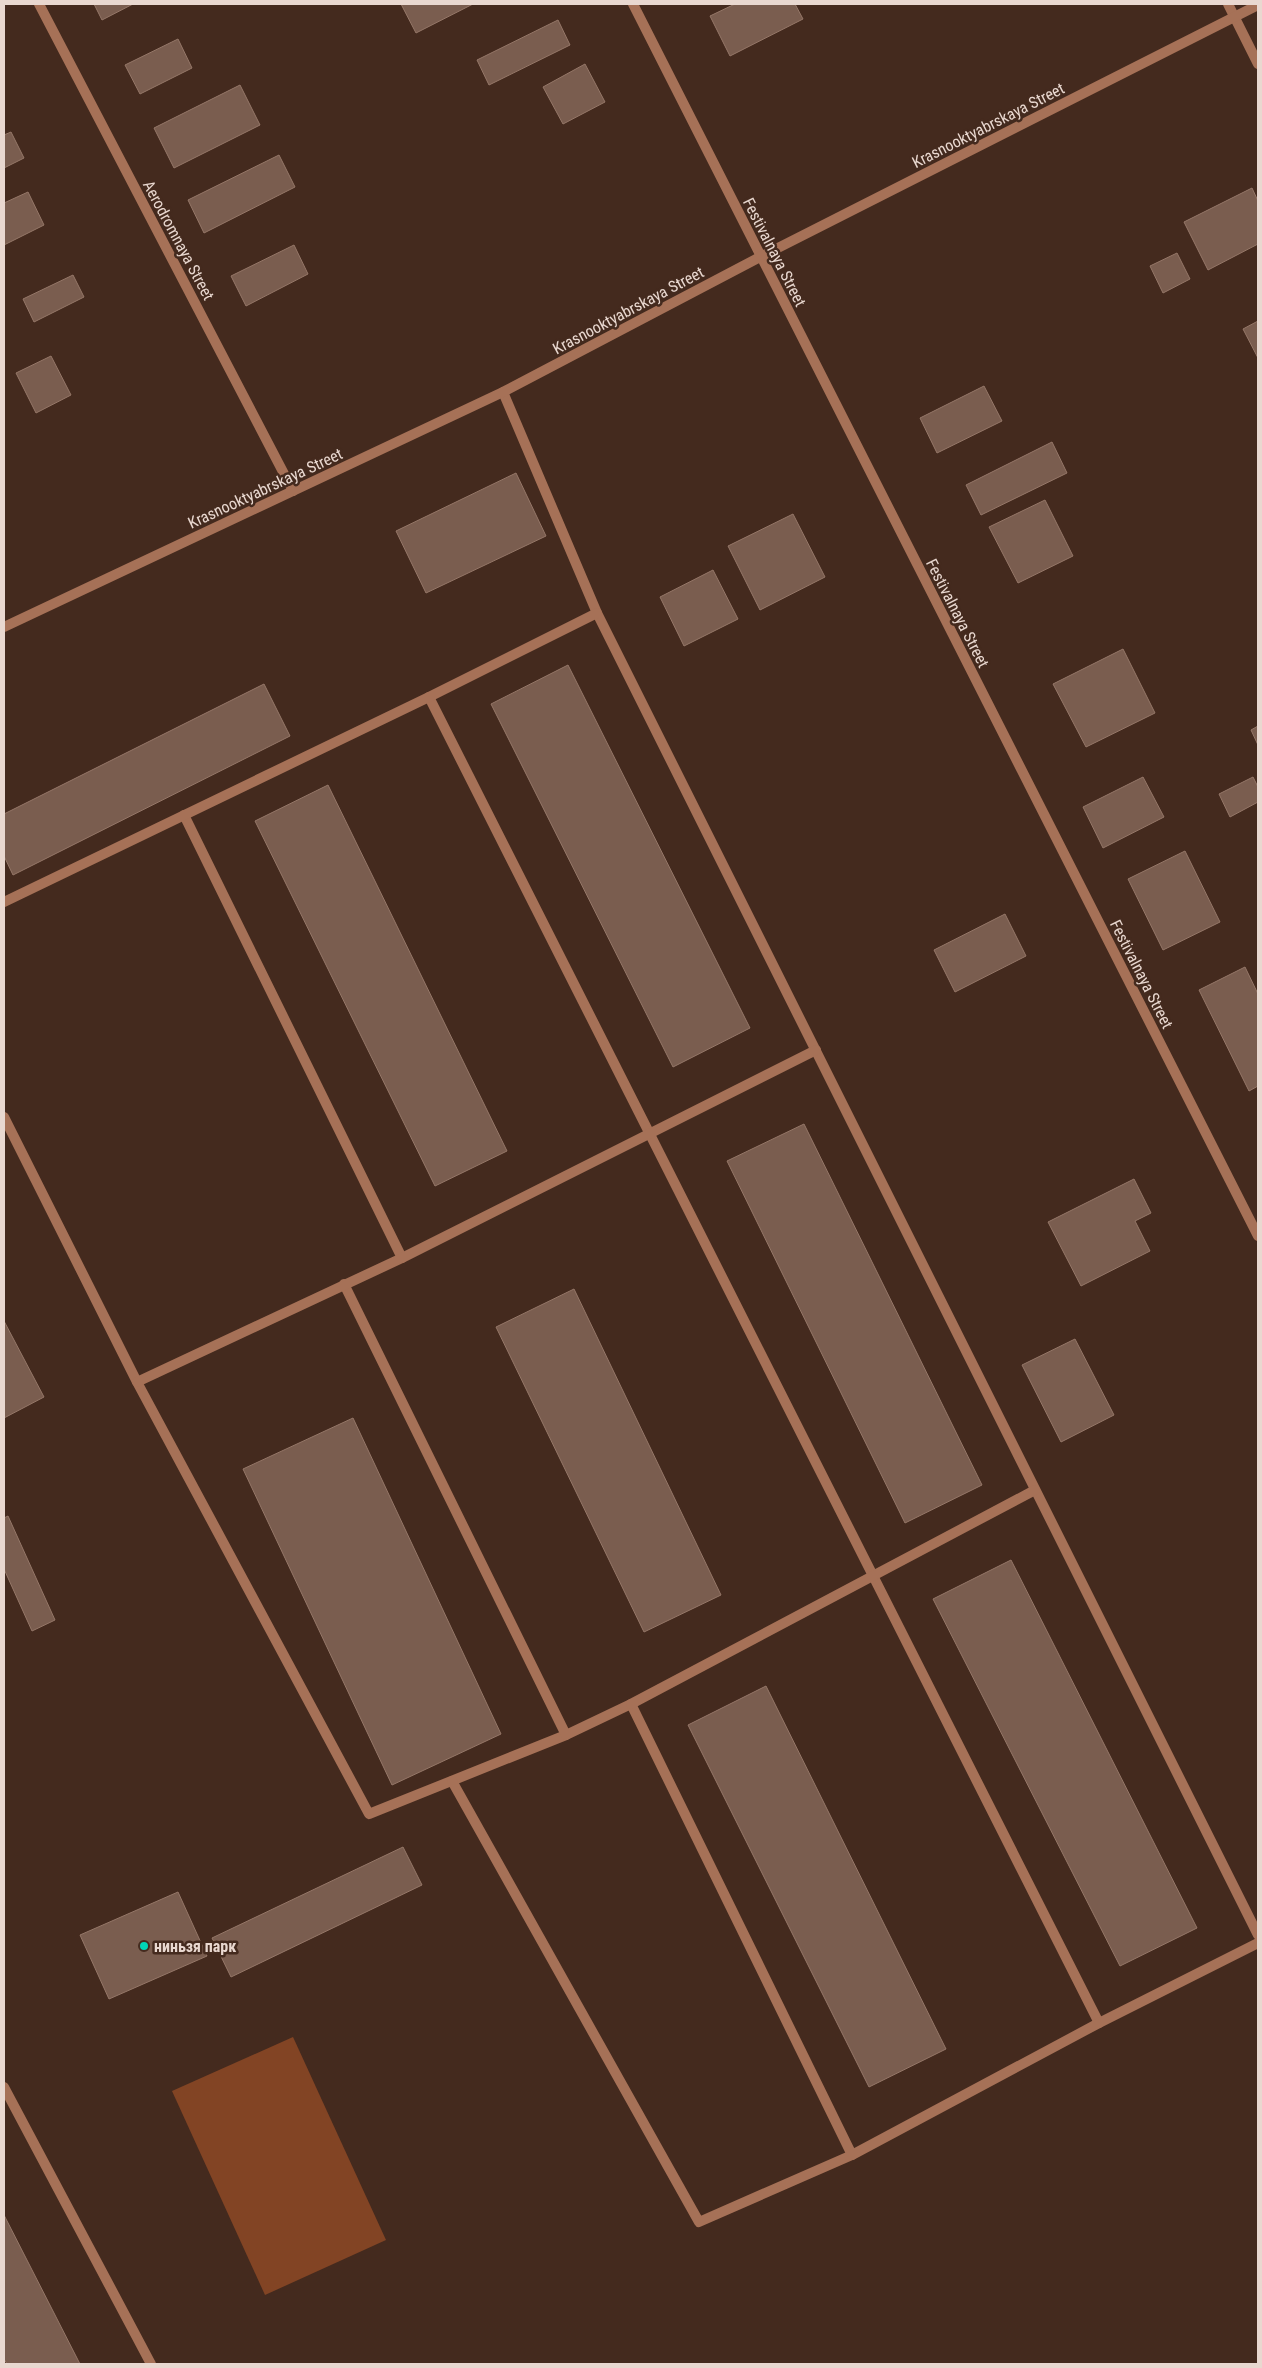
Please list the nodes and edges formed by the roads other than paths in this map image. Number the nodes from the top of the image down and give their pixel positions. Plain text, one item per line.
1 (39, 4) edge
2 (633, 4) edge
3 (1228, 4) edge
4 (1258, 5) edge
5 (1235, 17) junction
6 (1258, 64) edge
7 (760, 257) junction
8 (503, 392) junction
9 (293, 491) junction
10 (597, 613) junction
11 (4, 627) edge
12 (429, 697) junction
13 (184, 815) junction
14 (4, 902) edge
15 (816, 1050) junction
16 (4, 1117) edge
17 (650, 1133) junction
18 (1258, 1236) edge
19 (402, 1258) junction
20 (344, 1284) junction
21 (137, 1382) junction
22 (1035, 1490) junction
23 (874, 1577) junction
24 (631, 1704) junction
25 (566, 1735) junction
26 (452, 1781) junction
27 (1258, 1936) edge
28 (1258, 1943) edge
29 (1099, 2023) junction
30 (4, 2087) edge
31 (852, 2155) junction
32 (151, 2364) edge

1 - 9 street, Aerodromnaya Street
2 - 7 street, Festivalnaya Street
3 - 5 street
4 - 5 street, Krasnooktyabrskaya Street
5 - 6 street
5 - 7 street, Krasnooktyabrskaya Street
7 - 8 street, Krasnooktyabrskaya Street
7 - 18 street, Festivalnaya Street
8 - 9 street, Krasnooktyabrskaya Street
8 - 10 street
9 - 11 street, Krasnooktyabrskaya Street
10 - 12 street
10 - 15 street
12 - 13 street
12 - 17 street
13 - 14 street
13 - 19 street
15 - 17 street
15 - 22 street
16 - 21 street
17 - 19 street
17 - 23 street
19 - 20 street
20 - 21 street
20 - 25 street
21 - 26 street
22 - 23 street
22 - 27 street
23 - 24 street
23 - 29 street
24 - 25 street
24 - 31 street
25 - 26 street
26 - 31 street
28 - 29 street
29 - 31 street
30 - 32 street

